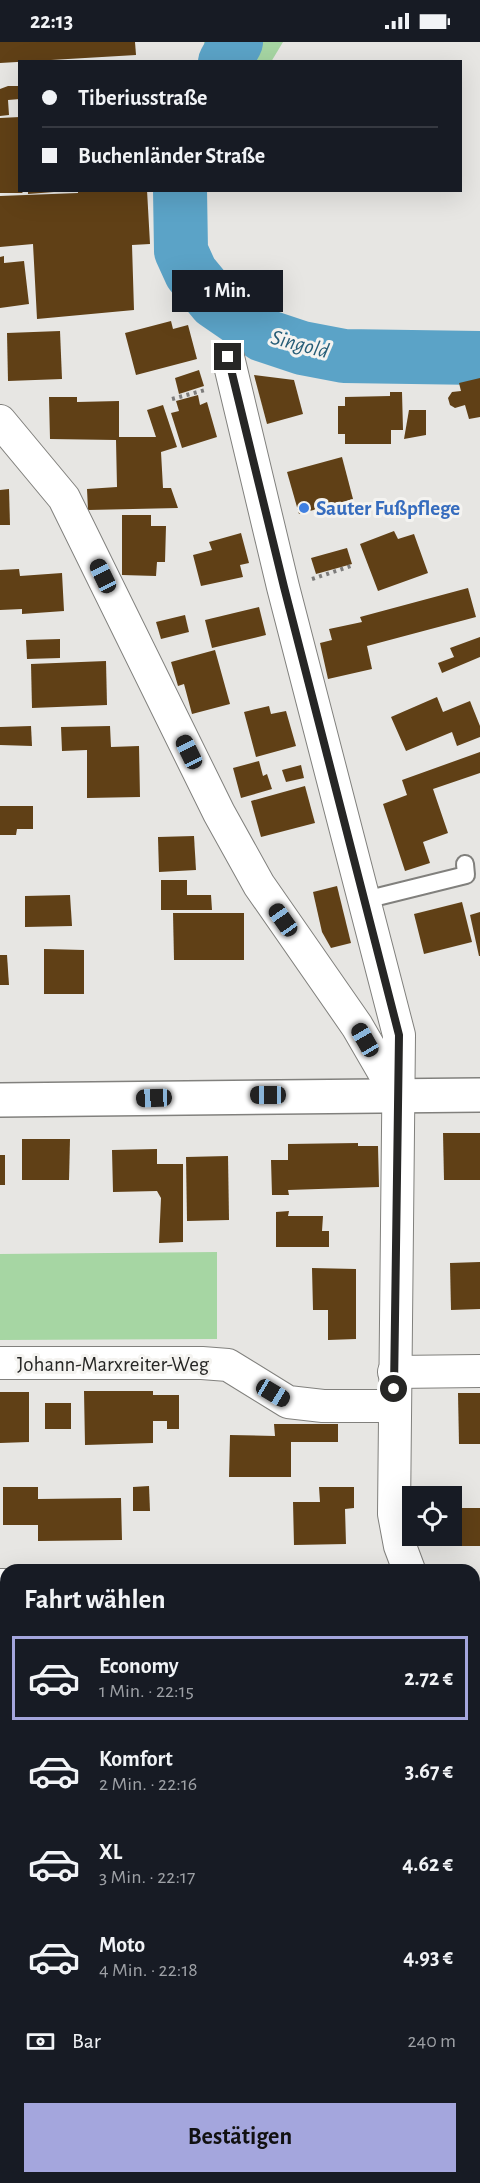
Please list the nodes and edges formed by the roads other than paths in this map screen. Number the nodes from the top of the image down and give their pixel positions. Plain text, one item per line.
1 (228, 357) dead end
2 (0, 421) edge
3 (465, 864) dead end
4 (365, 900) junction
5 (397, 1095) junction
6 (480, 1095) edge
7 (0, 1100) edge
8 (0, 1363) edge
9 (480, 1371) edge
10 (394, 1372) junction
11 (394, 1406) junction
12 (405, 1564) edge

1 - 4 street
2 - 5 street
3 - 4 lane
4 - 5 street
5 - 6 street
5 - 7 street
5 - 10 street
8 - 11 street, Johann-Marxreiter-Weg
9 - 10 street
10 - 11 street
11 - 12 street

